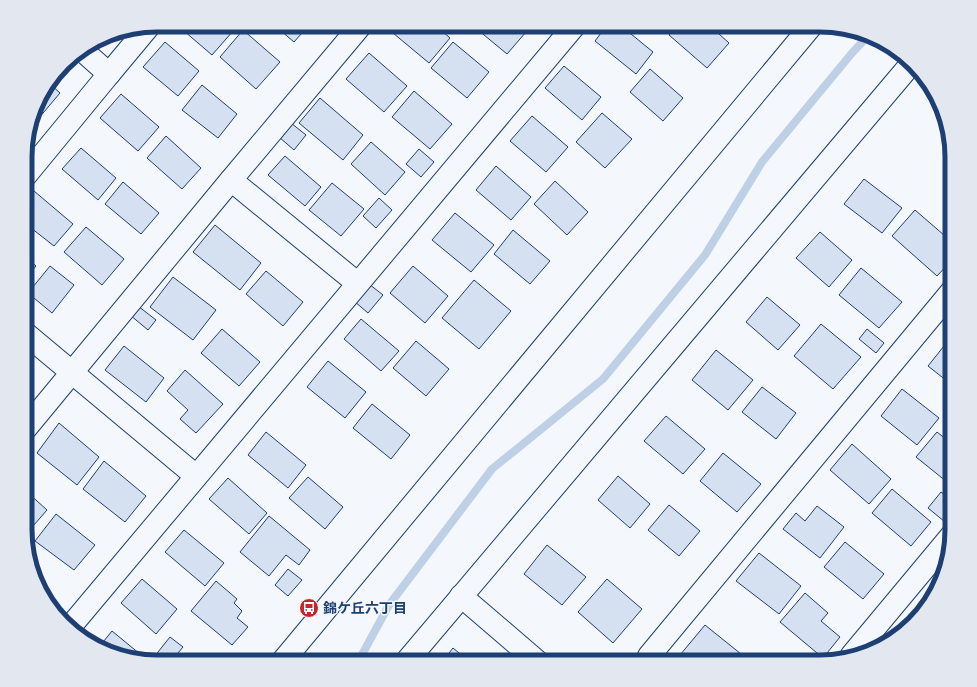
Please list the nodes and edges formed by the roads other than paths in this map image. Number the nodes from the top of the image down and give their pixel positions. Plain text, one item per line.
1 (355, 32) edge
2 (569, 32) edge
3 (806, 32) edge
4 (143, 33) edge
5 (86, 54) edge
6 (908, 67) edge
7 (110, 74) junction
8 (32, 168) edge
9 (231, 180) junction
10 (358, 284) junction
11 (945, 299) edge
12 (32, 339) edge
13 (73, 372) junction
14 (32, 421) edge
15 (196, 476) junction
16 (944, 544) edge
17 (461, 596) junction
18 (73, 623) edge
19 (857, 649) edge
20 (288, 655) edge
21 (412, 655) edge
22 (530, 655) edge
23 (650, 655) edge

1 - 9 street
2 - 10 street
3 - 20 street
4 - 7 street
5 - 7 street
6 - 17 street
7 - 8 street
9 - 10 street
9 - 13 street
10 - 15 street
11 - 23 street
12 - 13 street
13 - 14 street
13 - 15 street
15 - 18 street
16 - 19 street
17 - 21 street
17 - 22 street

